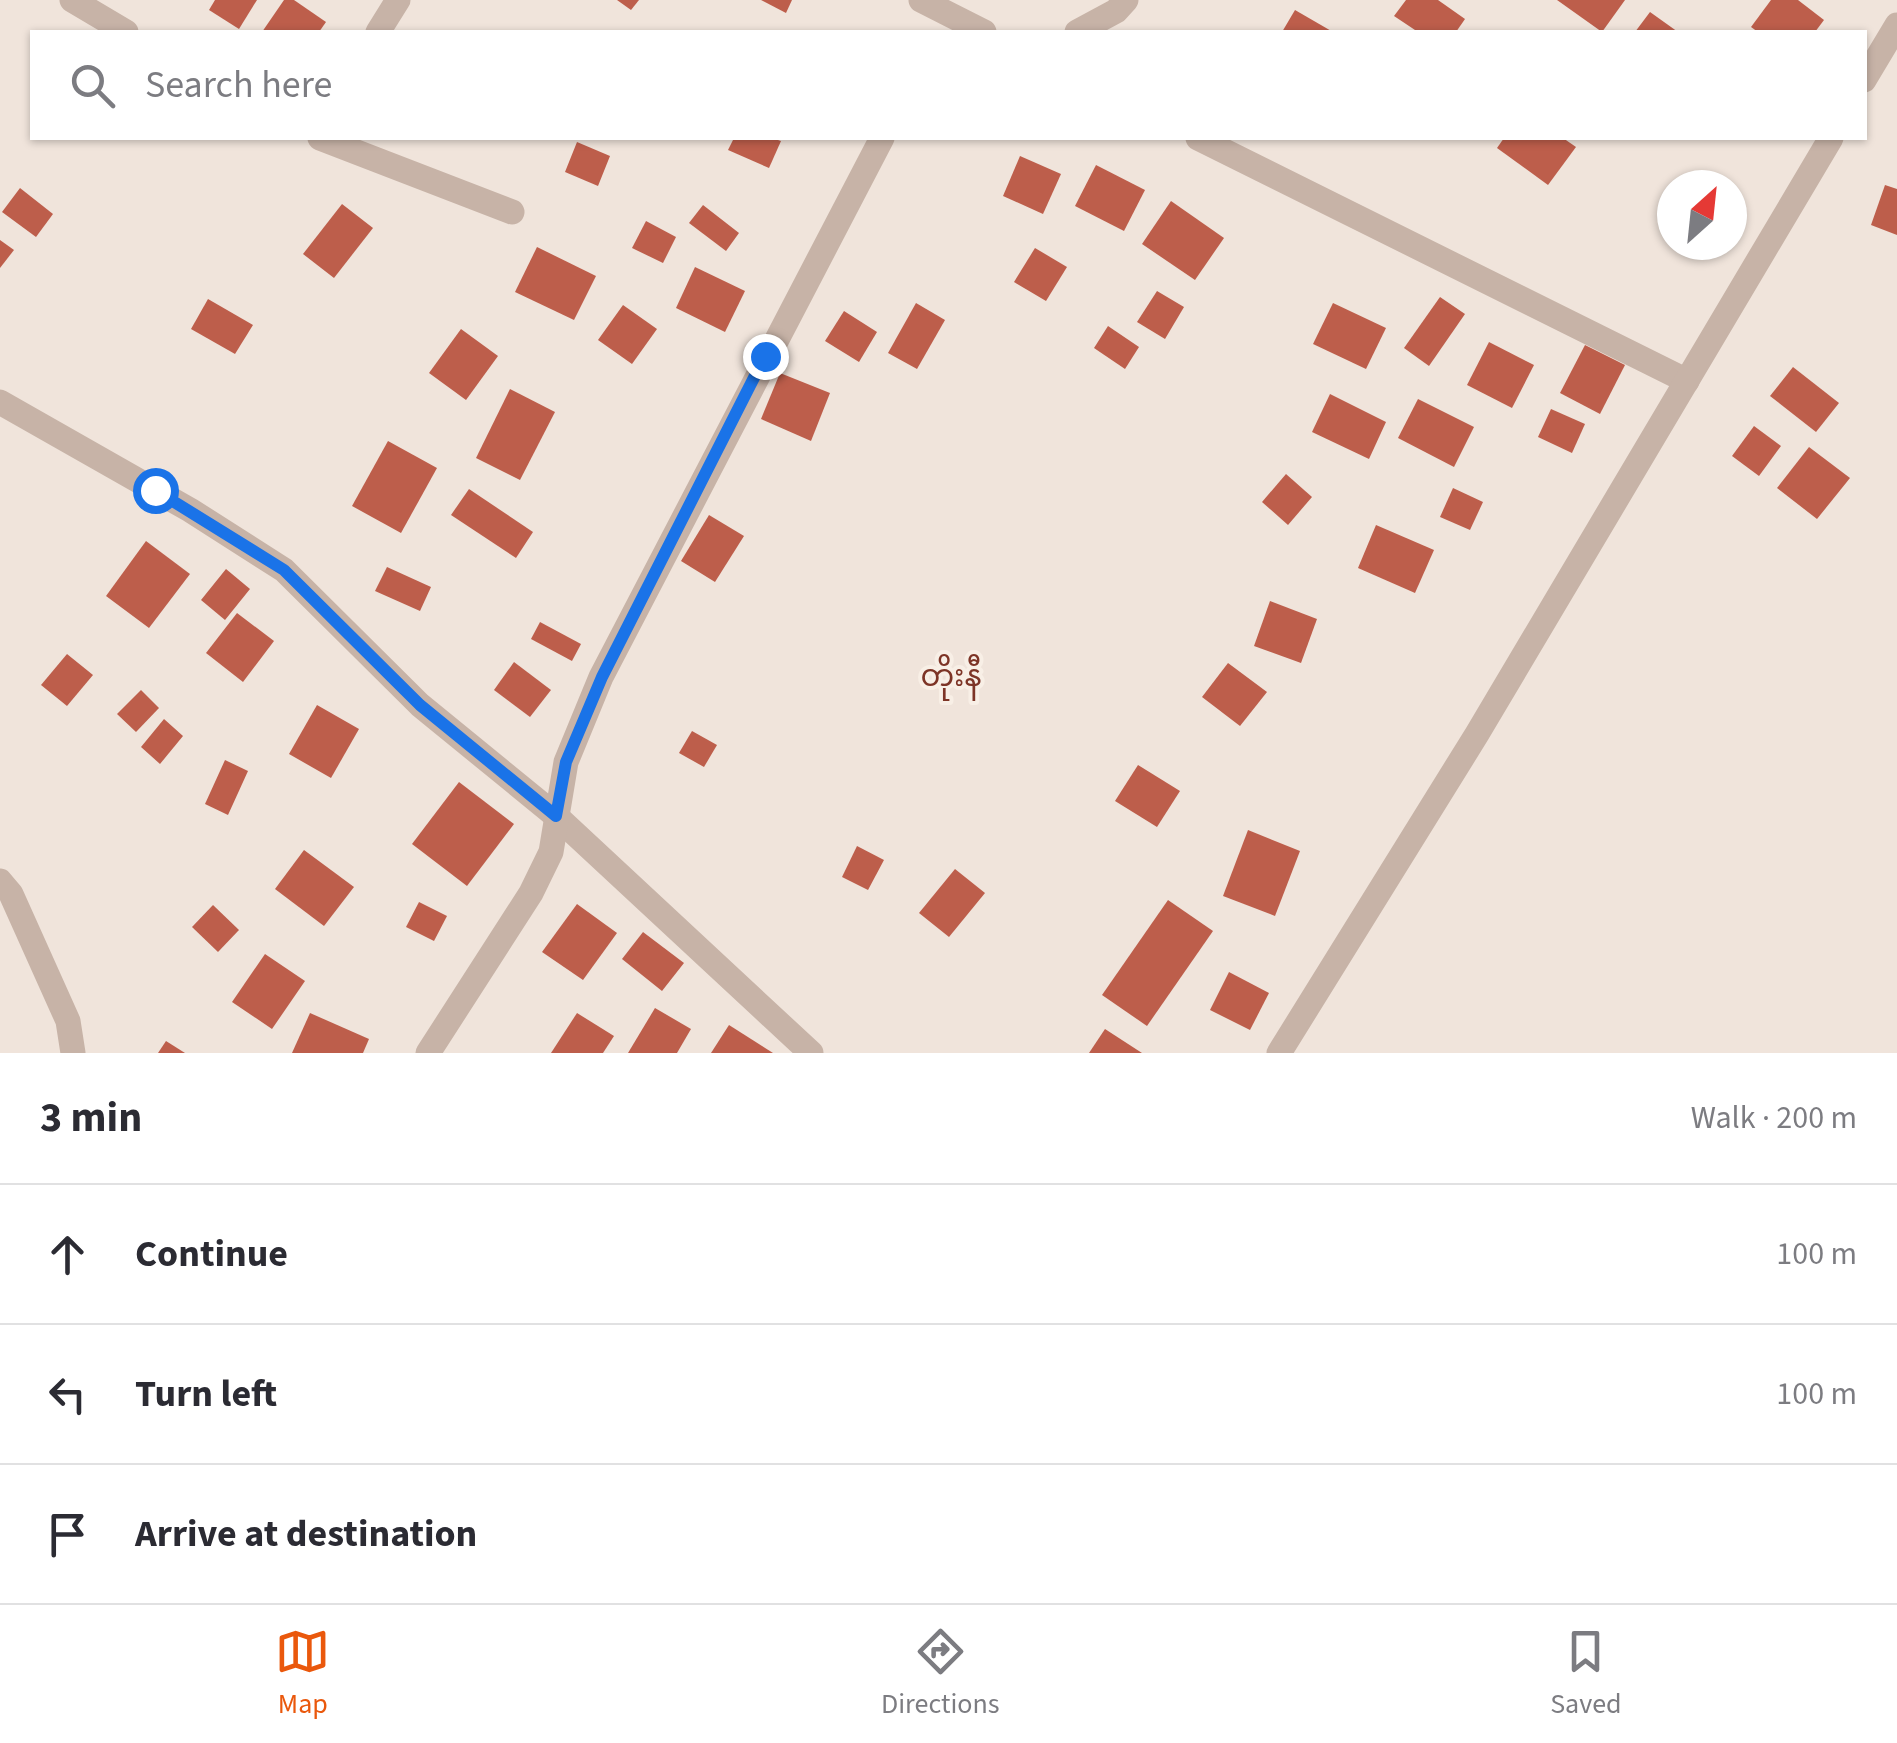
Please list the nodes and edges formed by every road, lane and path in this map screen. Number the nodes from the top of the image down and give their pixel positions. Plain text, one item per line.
1 (72, 0) edge
2 (398, 0) edge
3 (921, 0) edge
4 (1126, 0) edge
5 (1897, 25) edge
6 (966, 29) edge
7 (123, 30) edge
8 (379, 30) edge
9 (1082, 30) edge
10 (1867, 75) edge
11 (325, 140) edge
12 (881, 140) edge
13 (1202, 140) edge
14 (1830, 140) edge
15 (512, 212) dead end
16 (1687, 381) junction
17 (0, 402) edge
18 (556, 816) junction
19 (0, 881) edge
20 (73, 1053) edge
21 (428, 1053) edge
22 (811, 1053) edge
23 (1279, 1053) edge

1 - 7 street
2 - 8 street
3 - 6 street
4 - 9 street
5 - 10 street
11 - 15 street
12 - 18 street
13 - 16 street
14 - 16 street
16 - 23 street
17 - 18 street
18 - 21 street
18 - 22 street
19 - 20 street

